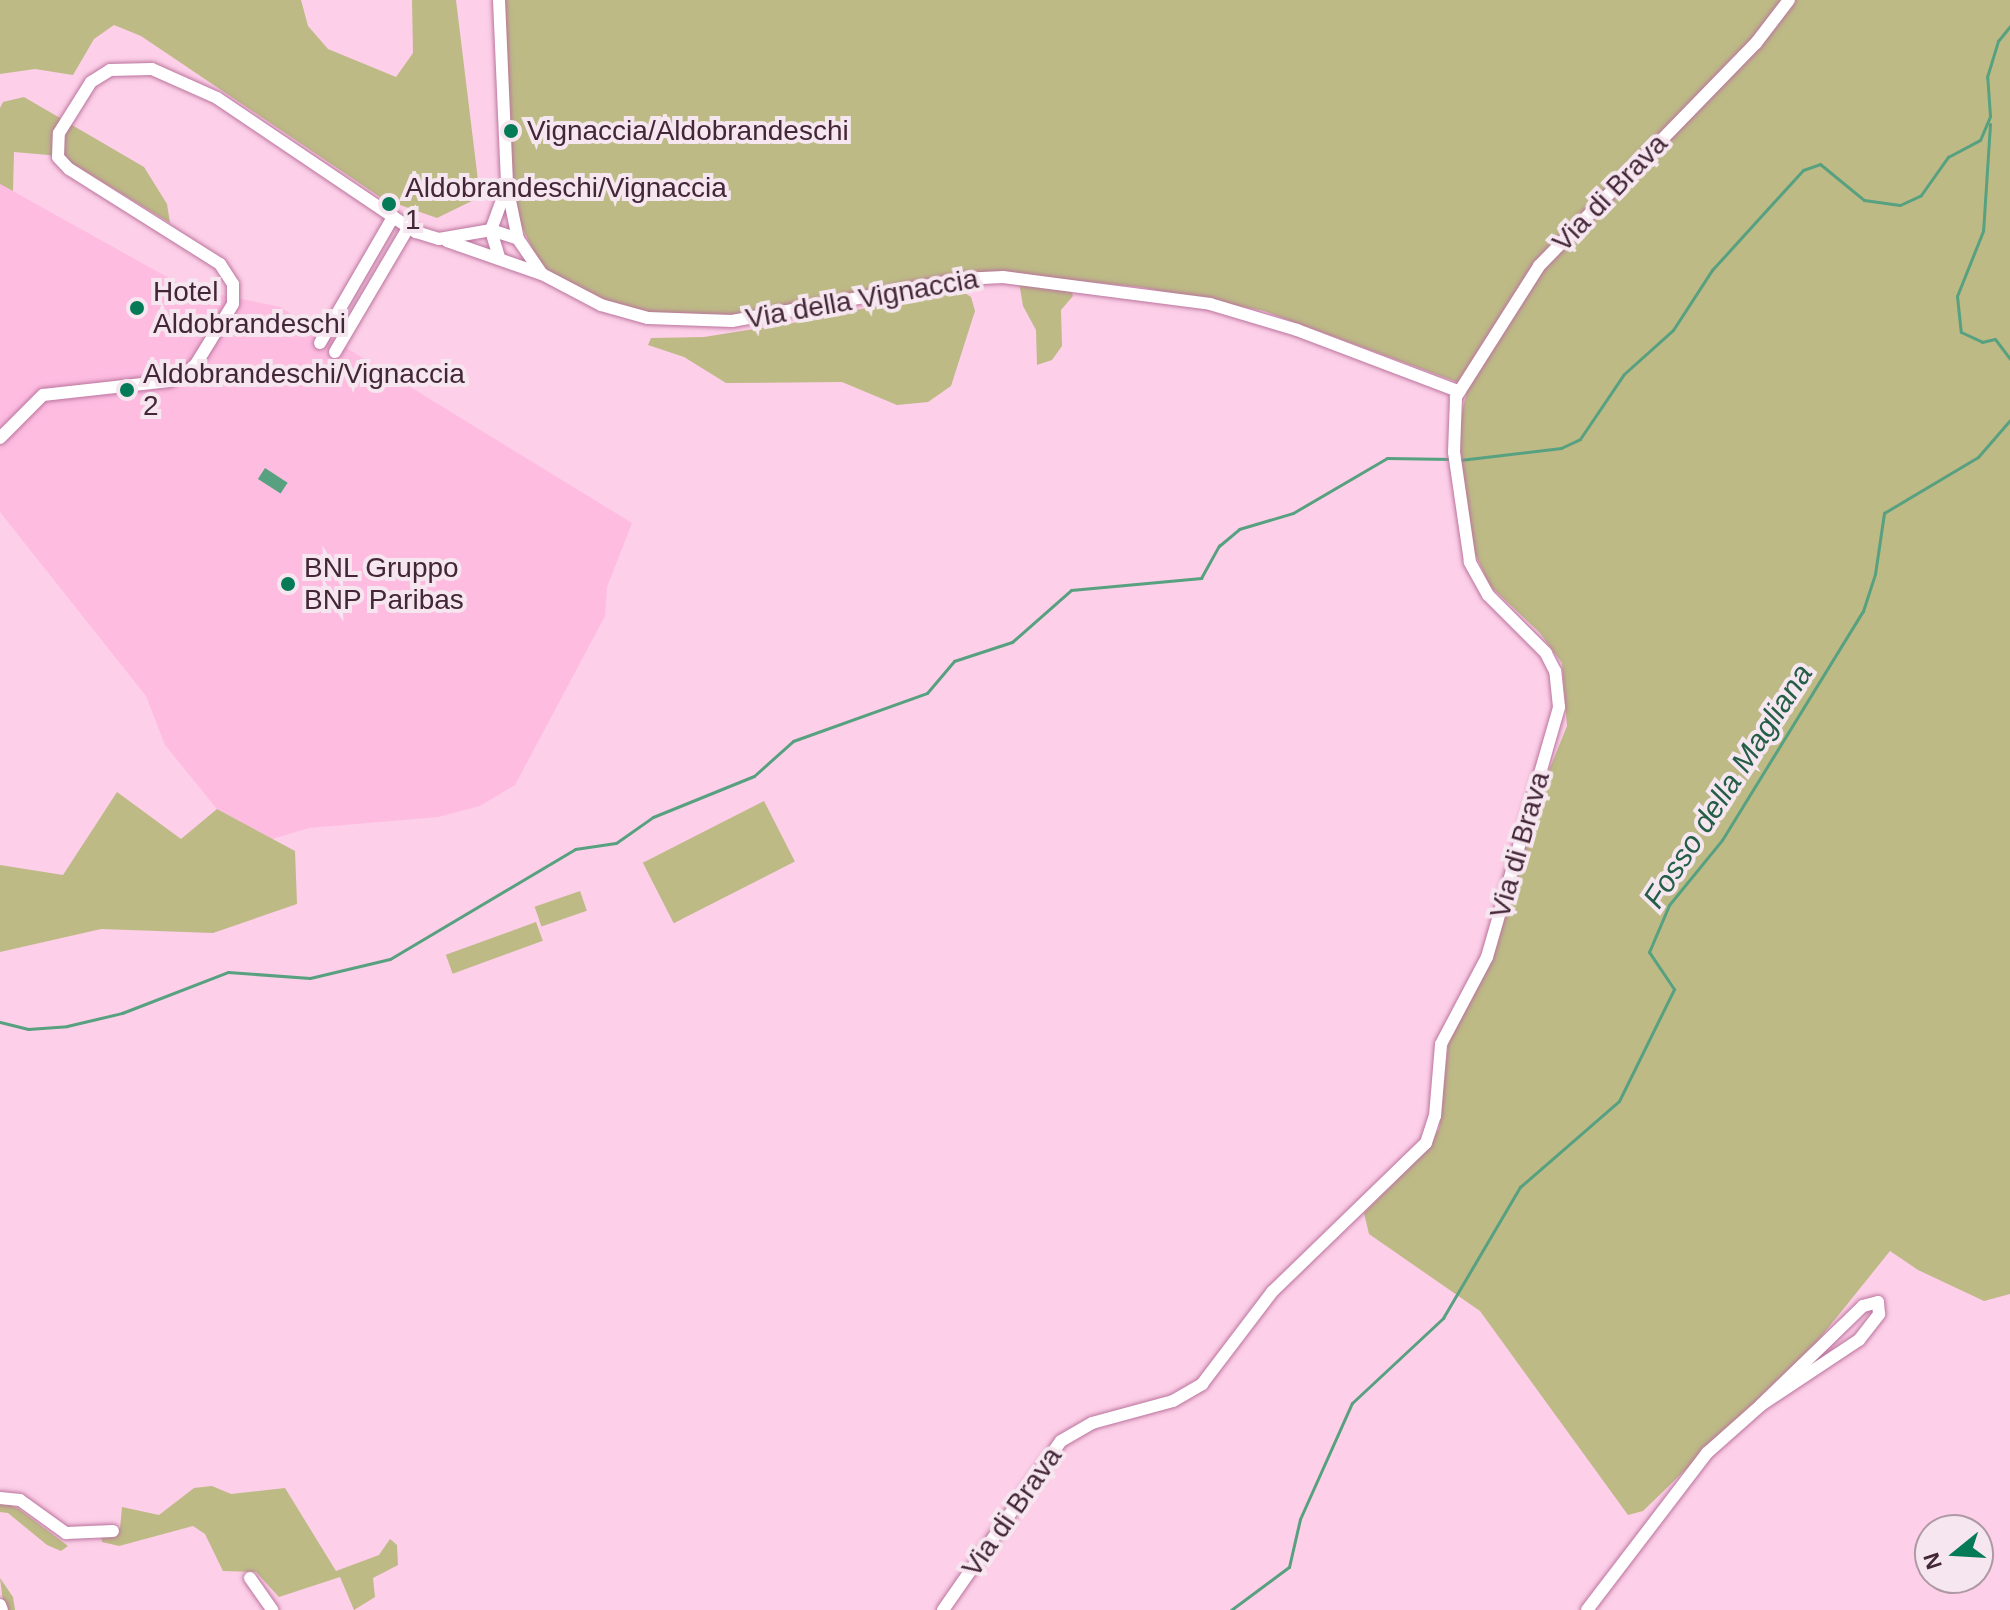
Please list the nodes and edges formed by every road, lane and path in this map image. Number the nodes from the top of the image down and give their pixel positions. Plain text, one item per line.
1 (499, 0) edge
2 (1789, 0) edge
3 (507, 186) junction
4 (393, 217) junction
5 (408, 228) junction
6 (491, 230) junction
7 (439, 239) junction
8 (518, 239) junction
9 (499, 257) junction
10 (542, 274) junction
11 (320, 343) dead end
12 (335, 352) dead end
13 (1458, 391) junction
14 (0, 438) edge
15 (1761, 1405) junction
16 (0, 1498) edge
17 (113, 1531) dead end
18 (250, 1578) dead end
19 (272, 1610) edge
20 (943, 1610) edge
21 (1587, 1610) edge

1 - 3 street
2 - 13 street, Via di Brava
3 - 6 street
3 - 8 street
4 - 5 street, Via della Vignaccia
4 - 11 street
4 - 14 street, Via della Vignaccia
5 - 7 street, Via della Vignaccia
5 - 12 street
6 - 7 street
6 - 8 street
6 - 9 street
7 - 9 street, Via della Vignaccia
8 - 9 street
8 - 10 street
9 - 10 street, Via della Vignaccia
10 - 13 street, Via della Vignaccia
13 - 20 street, Via di Brava
15 - 15 street
15 - 21 street
16 - 17 street
18 - 19 street

